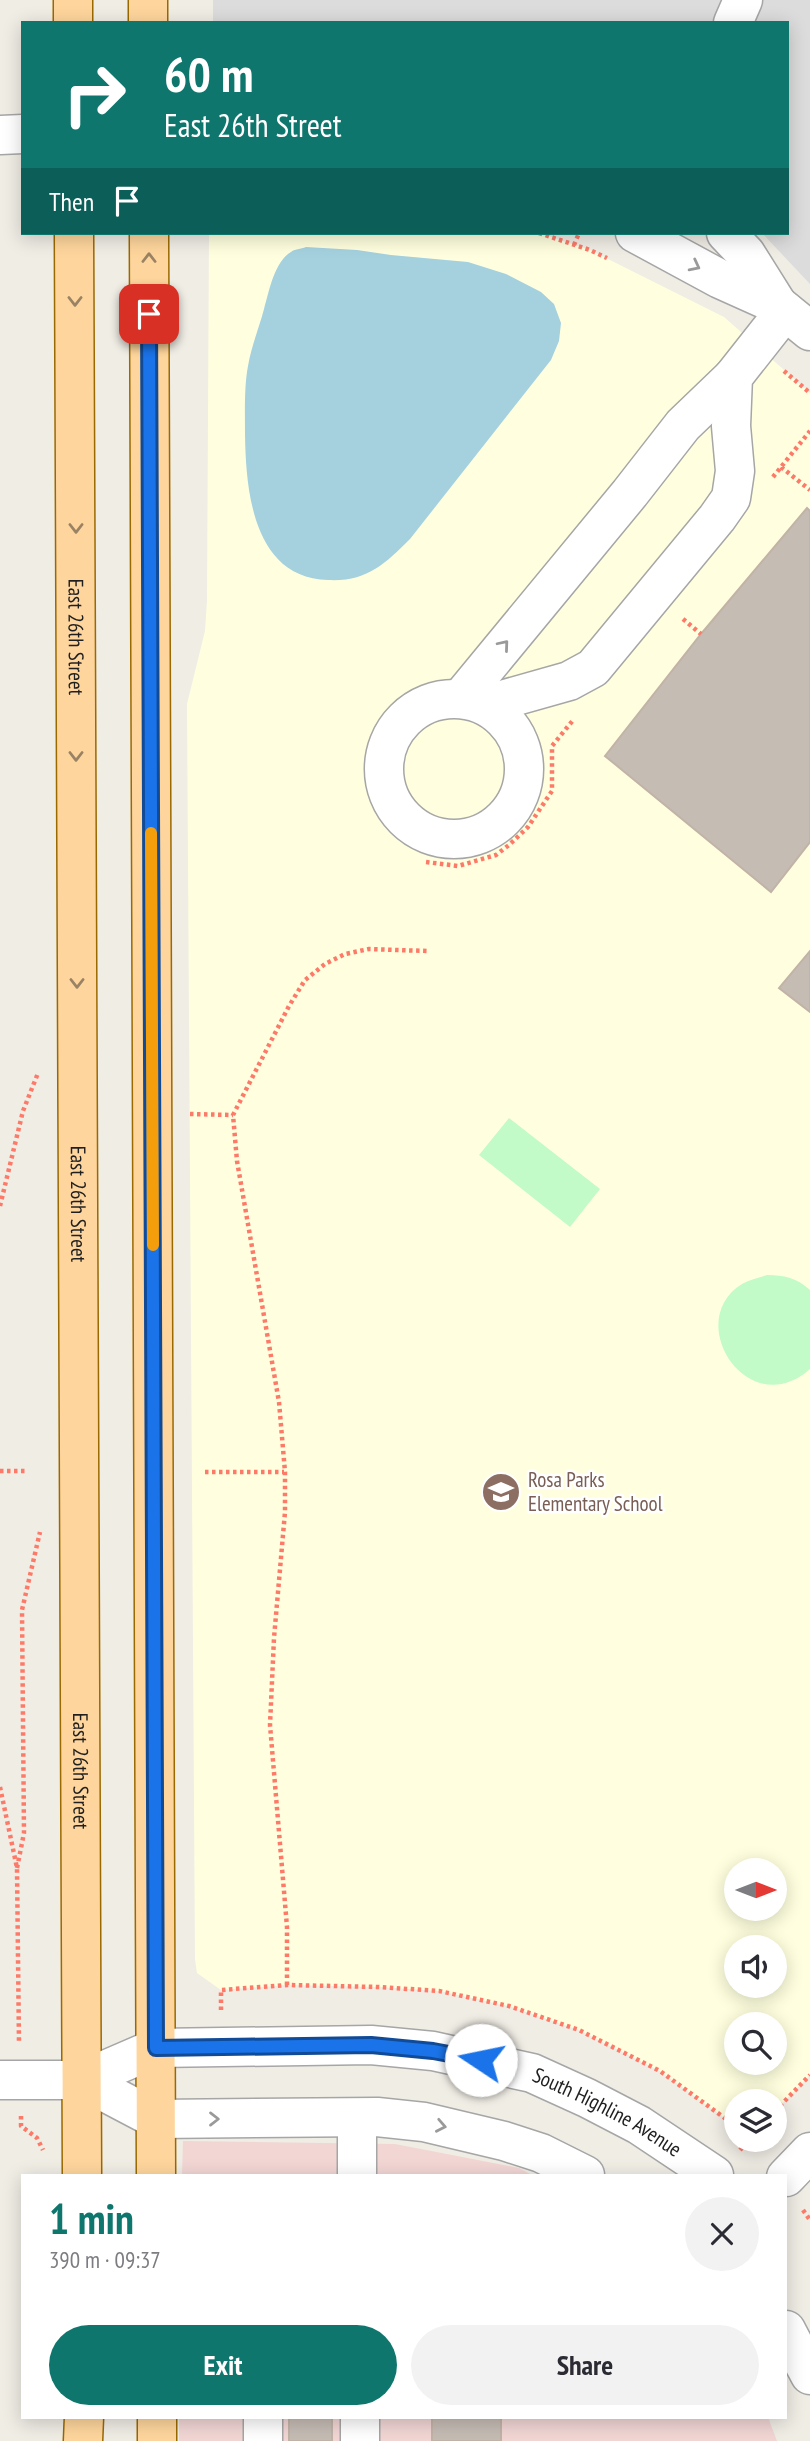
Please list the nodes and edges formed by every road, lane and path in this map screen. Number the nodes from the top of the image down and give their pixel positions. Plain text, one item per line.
1 (73, 0) edge
2 (148, 0) edge
3 (743, 0) edge
4 (74, 21) edge
5 (148, 21) edge
6 (734, 21) edge
7 (21, 134) edge
8 (0, 135) edge
9 (75, 235) edge
10 (149, 235) edge
11 (545, 235) edge
12 (578, 235) edge
13 (639, 235) edge
14 (728, 235) edge
15 (791, 316) edge
16 (733, 377) junction
17 (781, 467) dead end
18 (810, 490) edge
19 (427, 951) dead end
20 (40, 1082) dead end
21 (190, 1114) dead end
22 (233, 1115) junction
23 (0, 1206) edge
24 (0, 1471) edge
25 (26, 1471) dead end
26 (205, 1472) dead end
27 (285, 1472) junction
28 (43, 1521) dead end
29 (0, 1787) edge
30 (17, 1868) junction
31 (287, 1985) junction
32 (221, 1990) dead end
33 (156, 2048) junction
34 (810, 2075) edge
35 (10, 2080) edge
36 (82, 2080) junction
37 (787, 2099) edge
38 (357, 2118) junction
39 (724, 2118) edge
40 (156, 2119) junction
41 (43, 2151) dead end
42 (810, 2152) edge
43 (82, 2174) edge
44 (156, 2174) edge
45 (357, 2174) edge
46 (583, 2174) edge
47 (712, 2174) edge
48 (787, 2176) edge
49 (787, 2332) edge
50 (810, 2375) edge
51 (83, 2419) edge
52 (157, 2419) edge
53 (263, 2419) edge
54 (360, 2419) edge
55 (83, 2441) edge
56 (157, 2441) edge
57 (263, 2441) edge
58 (360, 2441) edge

1 - 4 main road
2 - 5 main road
3 - 6 street
7 - 8 street
9 -> 36 main road, East 26th Street
33 -> 10 main road
11 - 12 path
13 -> 15 street
14 - 15 street
15 - 16 street
16 -> 16 street
17 - 18 path
19 - 22 path
20 - 23 path
21 - 22 path
22 - 27 path
24 - 25 path
26 - 27 path
27 - 31 path
28 - 30 path
29 - 30 path
30 - 35 path
31 - 32 path
31 - 39 path
33 - 36 street, South Highline Avenue
33 - 40 main road
33 - 47 street, South Highline Avenue
34 - 37 path
35 - 36 street, South Highline Avenue
35 - 41 path
36 - 40 street, South Highline Avenue
36 - 43 main road, East 26th Street
40 -> 38 street, South Highline Avenue
38 - 45 street
38 -> 46 street, South Highline Avenue
40 - 44 main road
42 - 48 street
49 - 50 street
51 - 55 main road
52 - 56 main road
53 - 57 street
54 - 58 street

